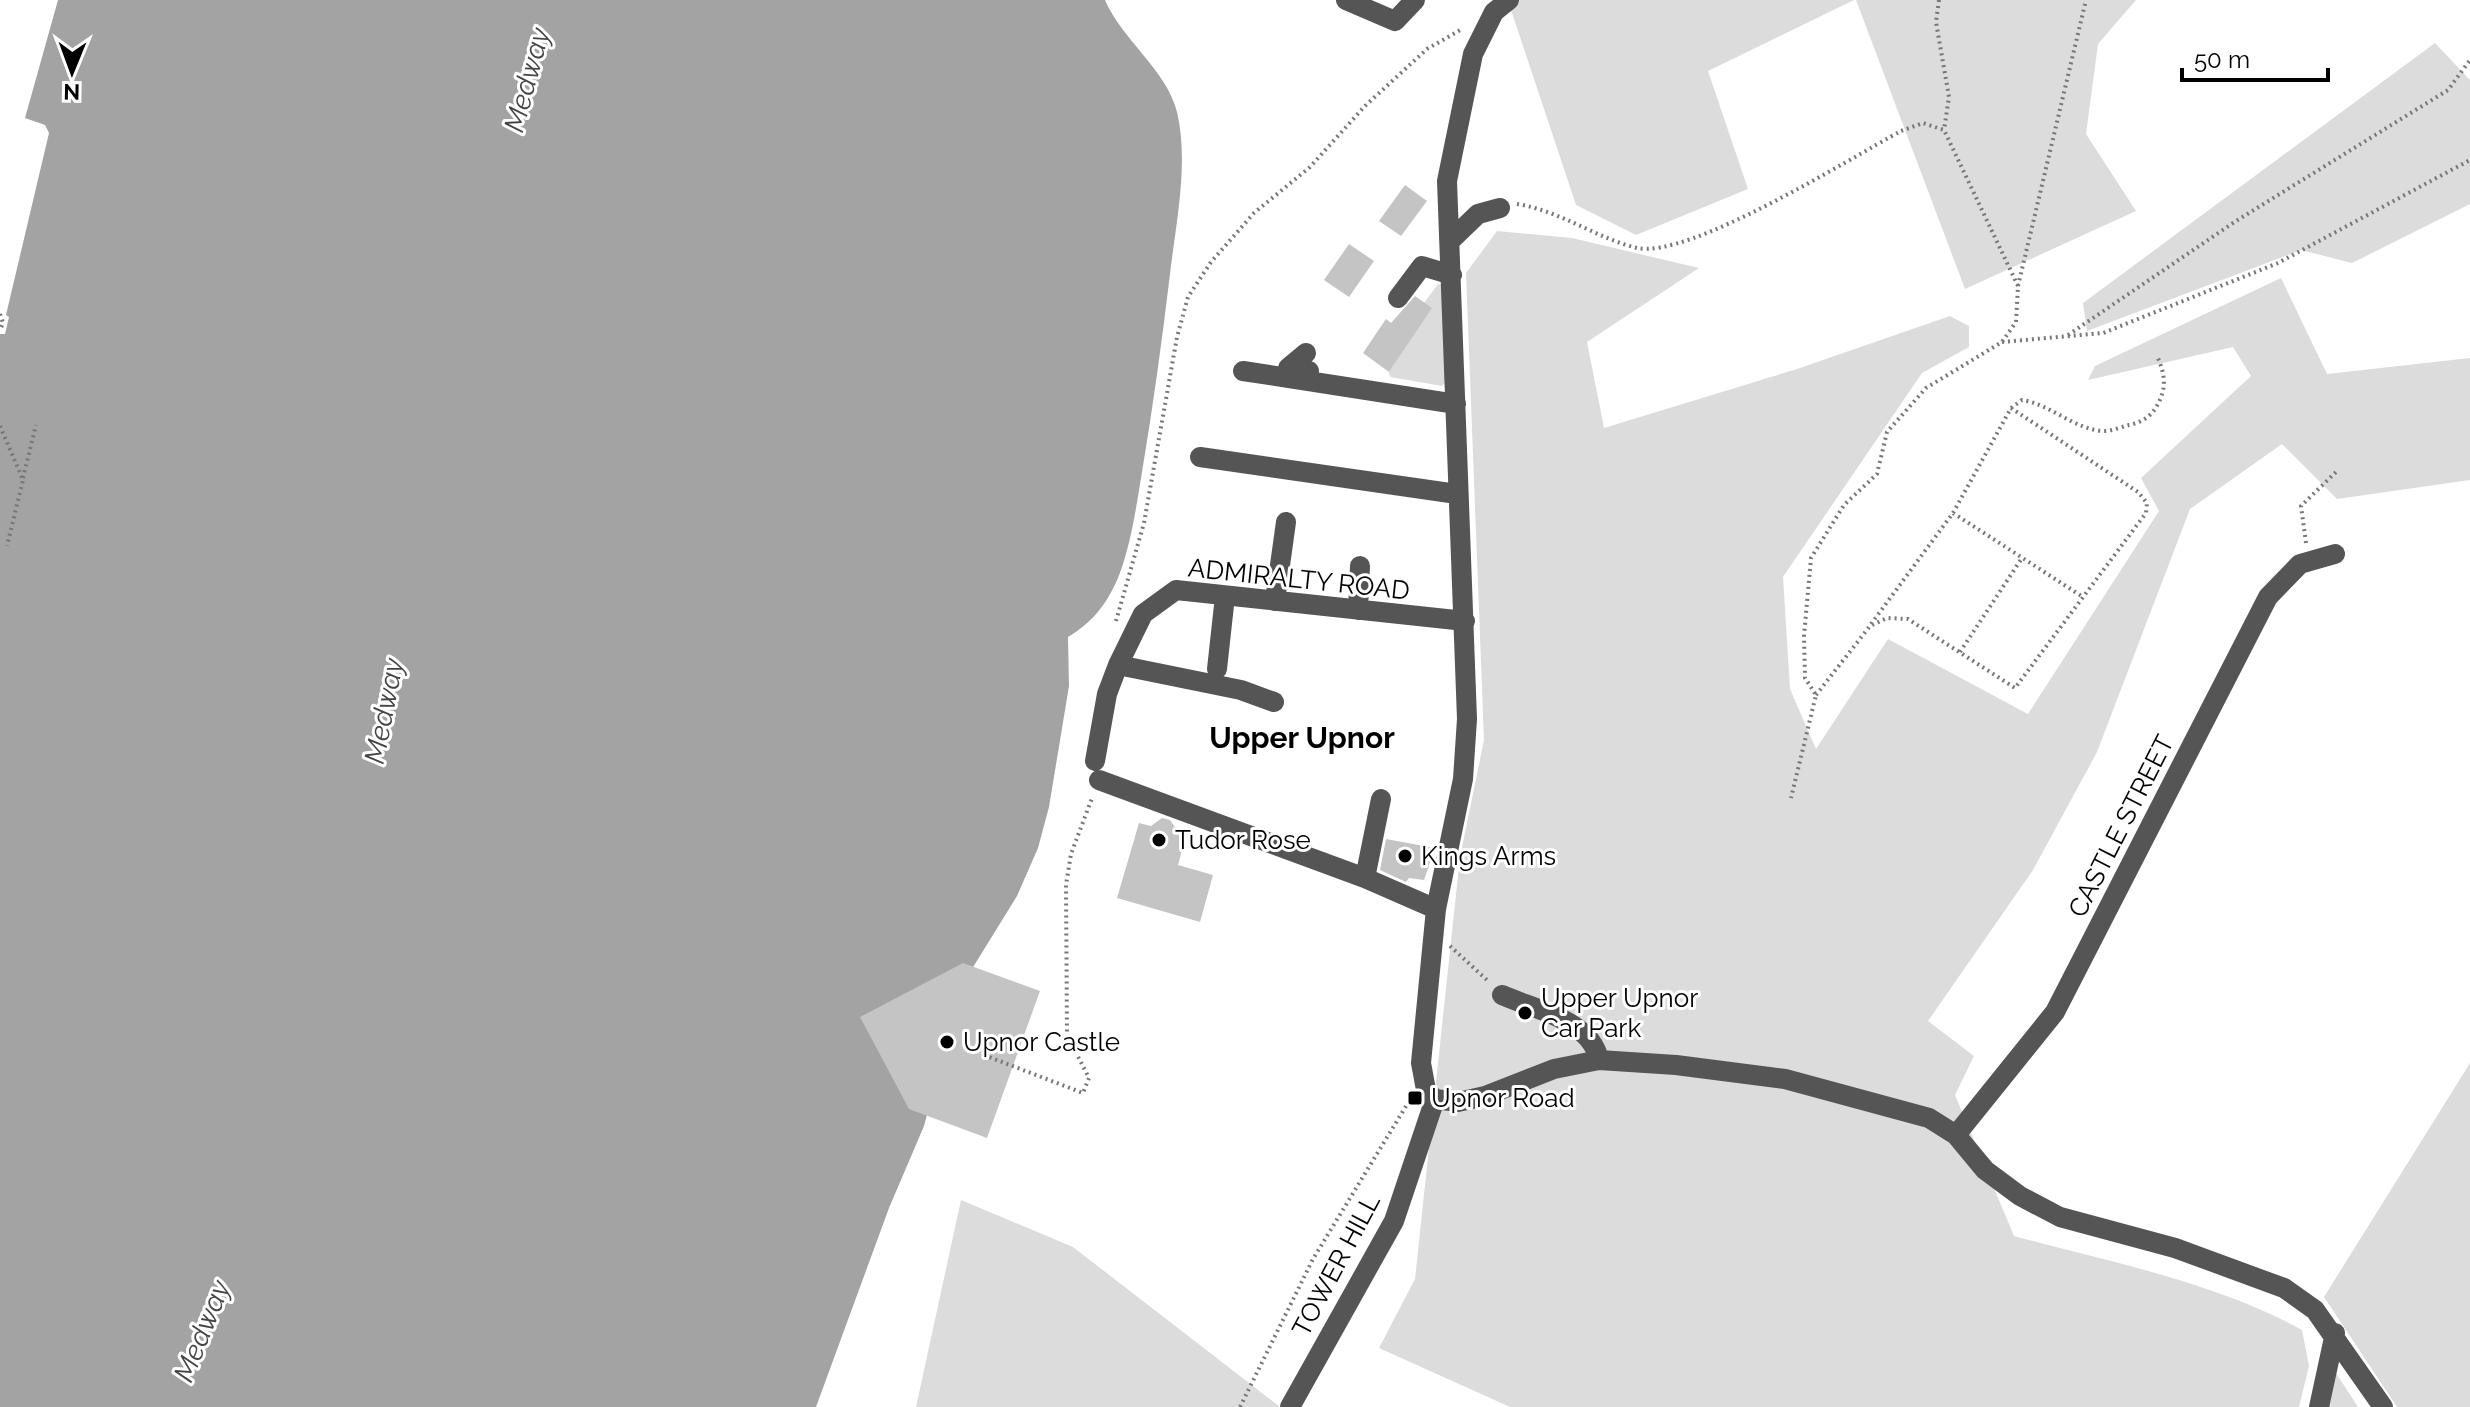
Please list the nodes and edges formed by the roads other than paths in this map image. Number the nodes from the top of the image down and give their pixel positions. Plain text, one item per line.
1 (1346, 0) edge
2 (1415, 0) edge
3 (1502, 6) edge
4 (1500, 208) road end
5 (1451, 240) junction
6 (1452, 275) junction
7 (1398, 298) dead end
8 (1306, 353) dead end
9 (1243, 371) dead end
10 (1456, 397) junction
11 (1200, 457) dead end
12 (1457, 494) junction
13 (1286, 522) dead end
14 (2335, 554) dead end
15 (1360, 566) dead end
16 (1225, 596) junction
17 (1275, 601) junction
18 (1358, 610) junction
19 (1465, 621) junction
20 (1118, 665) junction
21 (1217, 669) dead end
22 (1274, 702) dead end
23 (1381, 799) dead end
24 (1365, 878) junction
25 (1436, 909) junction
26 (1502, 995) road end
27 (1599, 1060) junction
28 (1435, 1099) junction
29 (1956, 1135) junction
30 (2335, 1333) junction
31 (1290, 1407) edge
32 (2319, 1407) edge
33 (2383, 1407) edge

1 - 2 street
3 - 5 street
4 - 5 street
5 - 6 street
6 - 7 street
6 - 10 street
8 - 10 street
9 - 10 street
10 - 12 street
11 - 12 street
12 - 19 street
13 - 17 street
14 - 29 street, CASTLE STREET
15 - 18 street
16 - 17 street, ADMIRALTY ROAD
16 - 20 street, ADMIRALTY ROAD
16 - 21 street
17 - 18 street, ADMIRALTY ROAD
18 - 19 street, ADMIRALTY ROAD
19 - 25 street
20 - 22 street
20 - 24 street, ADMIRALTY ROAD
23 - 24 street
24 - 25 street
25 - 28 street
26 - 27 street
27 - 28 street
27 - 29 street
28 - 31 street, TOWER HILL
29 - 30 street
30 - 32 street
30 - 33 street

